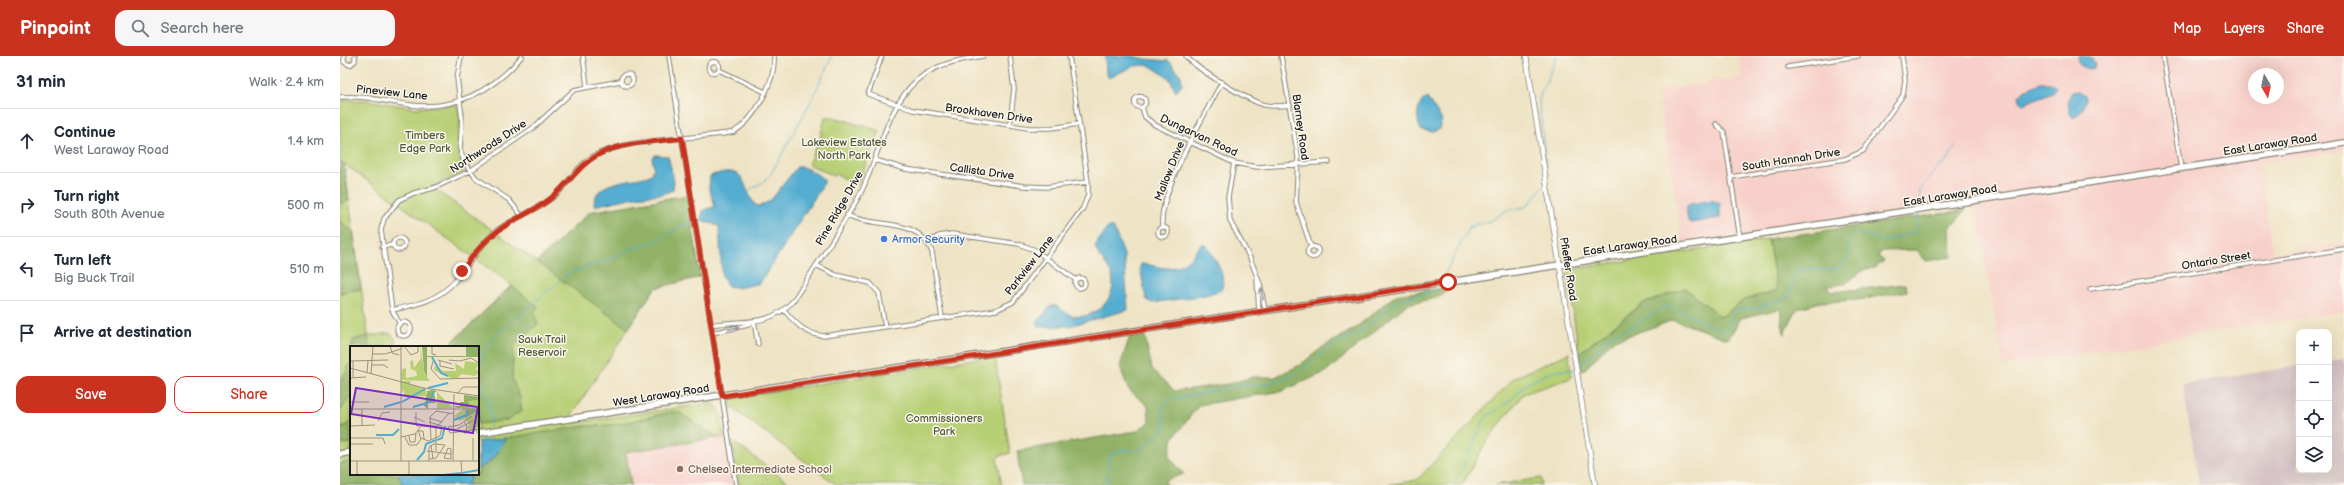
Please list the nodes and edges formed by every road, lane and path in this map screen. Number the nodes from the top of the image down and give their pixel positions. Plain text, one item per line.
1 (355, 56) edge
2 (461, 56) edge
3 (522, 56) edge
4 (583, 56) edge
5 (669, 56) edge
6 (774, 56) edge
7 (882, 56) edge
8 (951, 56) edge
9 (983, 56) edge
10 (1010, 56) edge
11 (1069, 56) edge
12 (1186, 56) edge
13 (1282, 56) edge
14 (1526, 56) edge
15 (1858, 56) edge
16 (1902, 56) edge
17 (2163, 56) edge
18 (342, 59) edge
19 (952, 61) junction
20 (1788, 67) dead end
21 (719, 70) dead end
22 (620, 82) dead end
23 (1222, 82) junction
24 (587, 86) junction
25 (765, 92) junction
26 (340, 97) edge
27 (460, 101) junction
28 (897, 105) junction
29 (1290, 105) junction
30 (1142, 107) dead end
31 (1079, 124) junction
32 (1716, 124) dead end
33 (1010, 125) junction
34 (682, 138) junction
35 (1190, 142) junction
36 (2344, 143) edge
37 (875, 160) junction
38 (1329, 162) dead end
39 (1234, 163) junction
40 (1298, 165) junction
41 (2181, 168) junction
42 (470, 171) junction
43 (1731, 177) junction
44 (1088, 182) junction
45 (847, 215) junction
46 (522, 216) junction
47 (1162, 226) dead end
48 (1740, 238) junction
49 (928, 242) junction
50 (392, 245) dead end
51 (382, 247) junction
52 (1311, 247) dead end
53 (2344, 249) edge
54 (1046, 259) junction
55 (816, 265) junction
56 (1559, 265) junction
57 (1076, 280) dead end
58 (2090, 289) dead end
59 (392, 310) junction
60 (784, 310) junction
61 (1262, 311) junction
62 (942, 318) junction
63 (754, 321) junction
64 (400, 324) dead end
65 (711, 325) junction
66 (884, 327) junction
67 (712, 332) junction
68 (758, 344) dead end
69 (722, 396) junction
70 (479, 433) edge
71 (350, 452) edge
72 (340, 454) edge
73 (736, 485) edge
74 (1595, 485) edge

1 - 18 street
2 - 27 street
3 - 27 street, Pineview Lane
4 - 24 street
5 - 34 street
6 - 25 street
7 - 28 street, Brookhaven Drive
8 - 19 street
9 - 19 street, Pine Ridge Drive
10 - 33 street
11 - 31 street, Parkview Lane
12 - 23 street
13 - 29 street, Blarney Road
14 - 56 street, Pfieffer Road
15 - 20 street
16 - 43 street, South Hannah Drive
17 - 41 street
19 - 28 street, Pine Ridge Drive
21 - 25 street
22 - 24 street, Northwoods Drive
23 - 29 street
23 - 35 street, Mallow Drive
24 - 42 street, Northwoods Drive
25 - 34 street
26 - 27 street, Pineview Lane
27 - 42 street
28 - 33 street, Brookhaven Drive
28 - 37 street, Pine Ridge Drive
29 - 40 street, Blarney Road
30 - 35 street, Dungarvan Road
31 - 33 street, Brookhaven Drive
31 - 44 street, Parkview Lane
32 - 43 street
34 - 46 street
34 - 65 street
35 - 39 street, Dungarvan Road
35 - 47 street, Mallow Drive
36 - 41 main road, East Laraway Road
37 - 44 street, Callista Drive
37 - 45 street, Pine Ridge Drive
38 - 40 street, Dungarvan Road
39 - 40 street, Dungarvan Road
39 - 61 street
40 - 52 street, Blarney Road
41 - 48 main road, East Laraway Road
42 - 46 street
42 - 51 street, Northwoods Drive
43 - 48 street
44 - 54 street, Parkview Lane
45 - 49 street
45 - 55 street, Pine Ridge Drive
46 - 59 street
48 - 56 main road, East Laraway Road
49 - 54 street
49 - 62 street
50 - 51 street
51 - 59 street, Northwoods Drive
53 - 58 street, Ontario Street
54 - 57 street
54 - 62 street, Parkview Lane
55 - 60 street, Pine Ridge Drive
55 - 66 street
56 - 61 main road, West Laraway Road
56 - 74 street, Pfieffer Road
59 - 64 street
60 - 63 street, Pine Ridge Drive
60 - 66 street, Parkview Lane
61 - 69 main road, West Laraway Road
62 - 66 street, Parkview Lane
63 - 65 street, Pine Ridge Drive
67 -> 63 street, Pine Ridge Drive
63 - 68 street
65 - 67 street
67 - 69 street
69 - 70 main road, West Laraway Road
69 - 73 street
71 - 72 main road

